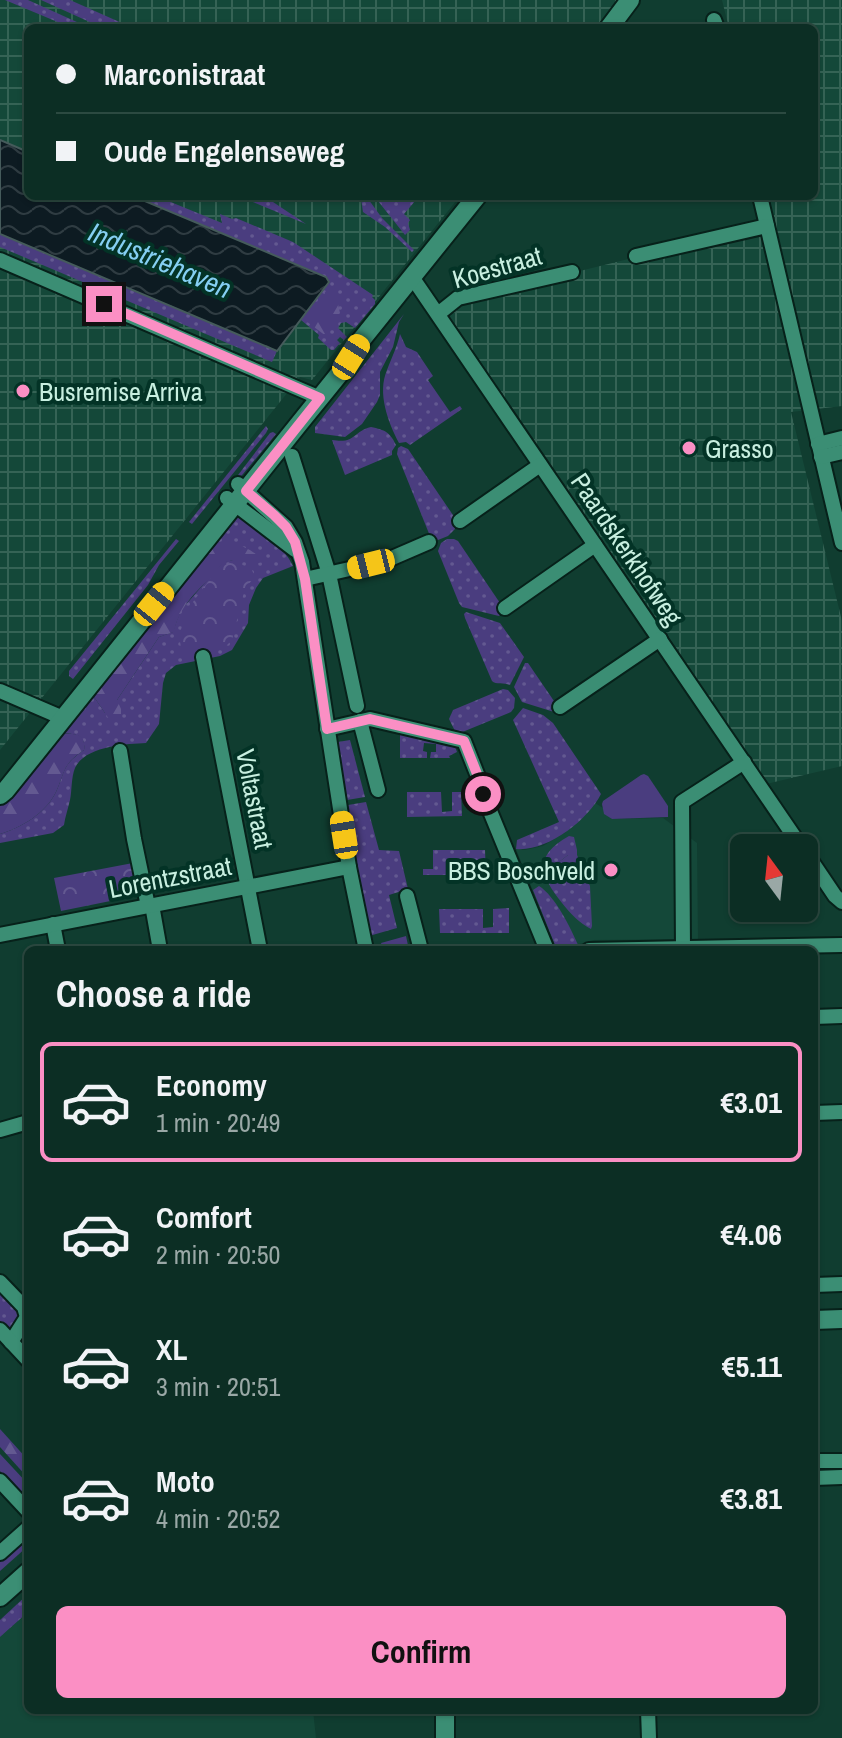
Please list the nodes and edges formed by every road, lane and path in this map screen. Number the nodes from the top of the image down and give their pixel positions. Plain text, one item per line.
1 (630, 0) edge
2 (642, 0) edge
3 (613, 24) edge
4 (474, 200) edge
5 (761, 200) edge
6 (767, 226) junction
7 (636, 256) dead end
8 (0, 260) edge
9 (572, 272) dead end
10 (412, 277) junction
11 (438, 314) junction
12 (316, 396) junction
13 (842, 438) edge
14 (820, 451) junction
15 (842, 452) edge
16 (292, 456) dead end
17 (540, 465) junction
18 (236, 494) junction
19 (460, 521) dead end
20 (429, 542) dead end
21 (842, 543) edge
22 (595, 545) junction
23 (329, 574) junction
24 (305, 579) junction
25 (505, 608) dead end
26 (660, 639) junction
27 (203, 657) dead end
28 (0, 691) edge
29 (357, 706) dead end
30 (560, 707) dead end
31 (58, 716) junction
32 (360, 721) junction
33 (327, 729) junction
34 (120, 751) dead end
35 (744, 762) junction
36 (378, 790) dead end
37 (0, 794) edge
38 (793, 834) edge
39 (349, 867) junction
40 (818, 871) edge
41 (247, 887) junction
42 (407, 896) dead end
43 (842, 902) edge
44 (150, 906) junction
45 (53, 924) junction
46 (0, 935) edge
47 (842, 945) edge
48 (57, 946) edge
49 (159, 946) edge
50 (259, 946) edge
51 (365, 946) edge
52 (420, 946) edge
53 (545, 946) edge
54 (683, 946) edge
55 (818, 947) edge
56 (842, 1016) edge
57 (818, 1017) edge
58 (842, 1112) edge
59 (818, 1113) edge
60 (24, 1123) edge
61 (0, 1130) edge
62 (0, 1282) edge
63 (842, 1284) edge
64 (818, 1285) edge
65 (24, 1307) edge
66 (842, 1319) edge
67 (818, 1320) edge
68 (24, 1322) edge
69 (0, 1330) edge
70 (11, 1342) junction
71 (24, 1356) edge
72 (832, 1461) edge
73 (842, 1477) edge
74 (818, 1478) edge
75 (0, 1481) edge
76 (24, 1507) edge
77 (24, 1532) edge
78 (0, 1553) edge
79 (24, 1576) edge
80 (0, 1597) edge
81 (445, 1714) edge
82 (648, 1714) edge
83 (445, 1738) edge
84 (649, 1738) edge

1 - 3 street
2 - 3 street
4 - 10 street
5 - 6 street
6 - 7 street
6 - 14 street
8 - 12 street
9 - 11 street, Koestraat
10 - 11 street, Paardskerkhofweg
10 - 12 street
11 - 17 street, Paardskerkhofweg
12 - 18 street
13 - 14 street
14 - 15 street
14 - 21 street
16 - 23 street
17 - 19 street
17 - 22 street, Paardskerkhofweg
18 - 24 street
18 - 31 street
20 - 23 street
22 - 25 street
22 - 26 street, Paardskerkhofweg
23 - 24 street
23 - 29 street
24 - 33 street
26 - 30 street
26 - 35 street, Paardskerkhofweg
27 - 41 street, Voltastraat
28 - 31 street
31 - 37 street
32 - 33 street
32 - 36 street
32 - 53 street
33 - 39 street
34 - 44 street
35 - 38 street, Paardskerkhofweg
35 - 54 street
39 - 41 street, Lorentzstraat
39 - 51 street
40 - 43 street, Paardskerkhofweg
41 - 44 street, Lorentzstraat
41 - 50 street, Voltastraat
42 - 52 street
44 - 45 street, Lorentzstraat
44 - 49 street
45 - 46 street, Lorentzstraat
45 - 48 street
47 - 55 street
56 - 57 street
58 - 59 street
60 - 61 street
62 - 65 street
63 - 64 street
66 - 67 street
68 - 70 street
69 - 70 street
70 - 71 street
72 - 73 street
73 - 74 street
75 - 76 street
77 - 78 street
79 - 80 street
81 - 83 street
82 - 84 street

